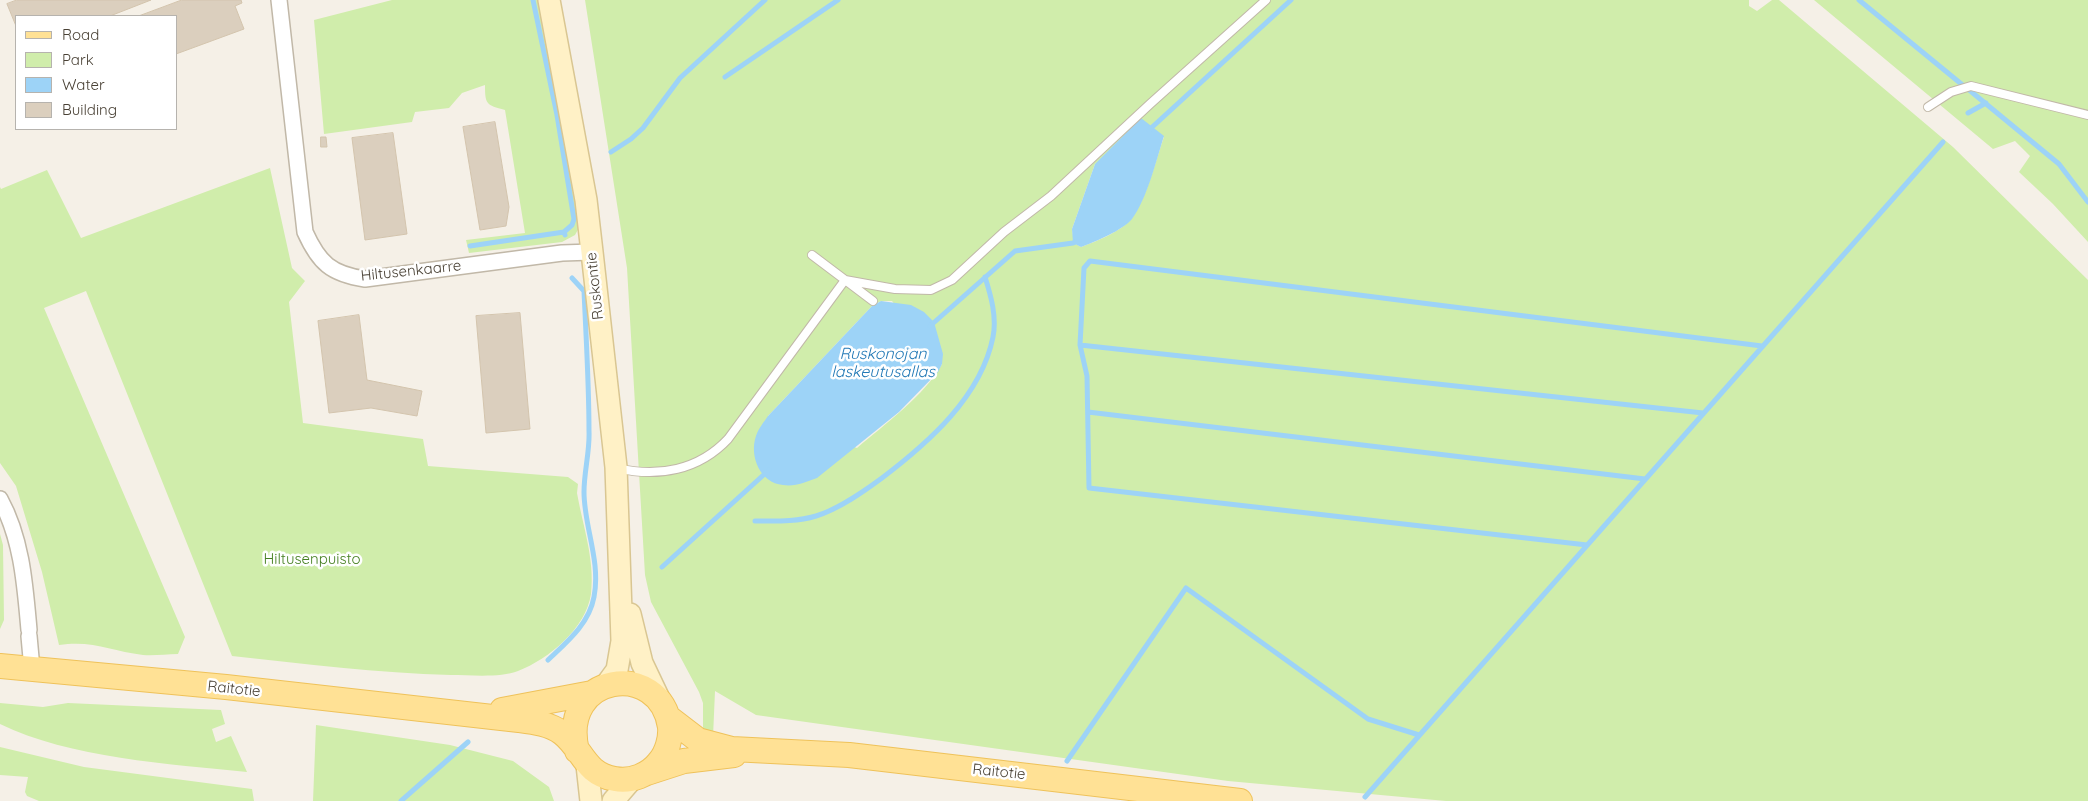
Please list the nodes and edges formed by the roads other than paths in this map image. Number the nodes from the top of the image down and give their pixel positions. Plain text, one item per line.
1 (279, 0) edge
2 (549, 0) edge
3 (1266, 0) edge
4 (1928, 107) dead end
5 (2088, 115) edge
6 (592, 252) junction
7 (812, 255) dead end
8 (845, 280) junction
9 (873, 301) dead end
10 (616, 467) junction
11 (0, 499) edge
12 (620, 576) junction
13 (0, 666) edge
14 (32, 668) junction
15 (599, 689) junction
16 (665, 710) junction
17 (468, 715) junction
18 (758, 751) junction
19 (582, 758) junction
20 (640, 776) junction
21 (591, 801) edge
22 (613, 801) edge
23 (1240, 801) edge

1 - 6 street, Hiltusenkaarre
2 - 6 main road, Ruskontie
3 - 8 lane
4 - 5 lane
6 - 10 main road, Ruskontie
7 - 8 lane
8 - 9 lane
8 - 10 lane
10 - 12 main road, Ruskontie
11 - 14 street
12 - 15 main road, Ruskontie
12 - 16 main road, Ruskontie
13 - 14 main road, Raitotie
14 - 17 main road, Raitotie
15 - 16 main road
15 - 17 main road, Raitotie
15 - 19 main road
16 - 18 main road, Raitotie
16 - 20 main road
17 - 19 main road, Raitotie
18 - 20 main road, Raitotie
18 - 23 main road, Raitotie
19 - 20 main road
19 - 21 main road
20 - 22 main road

